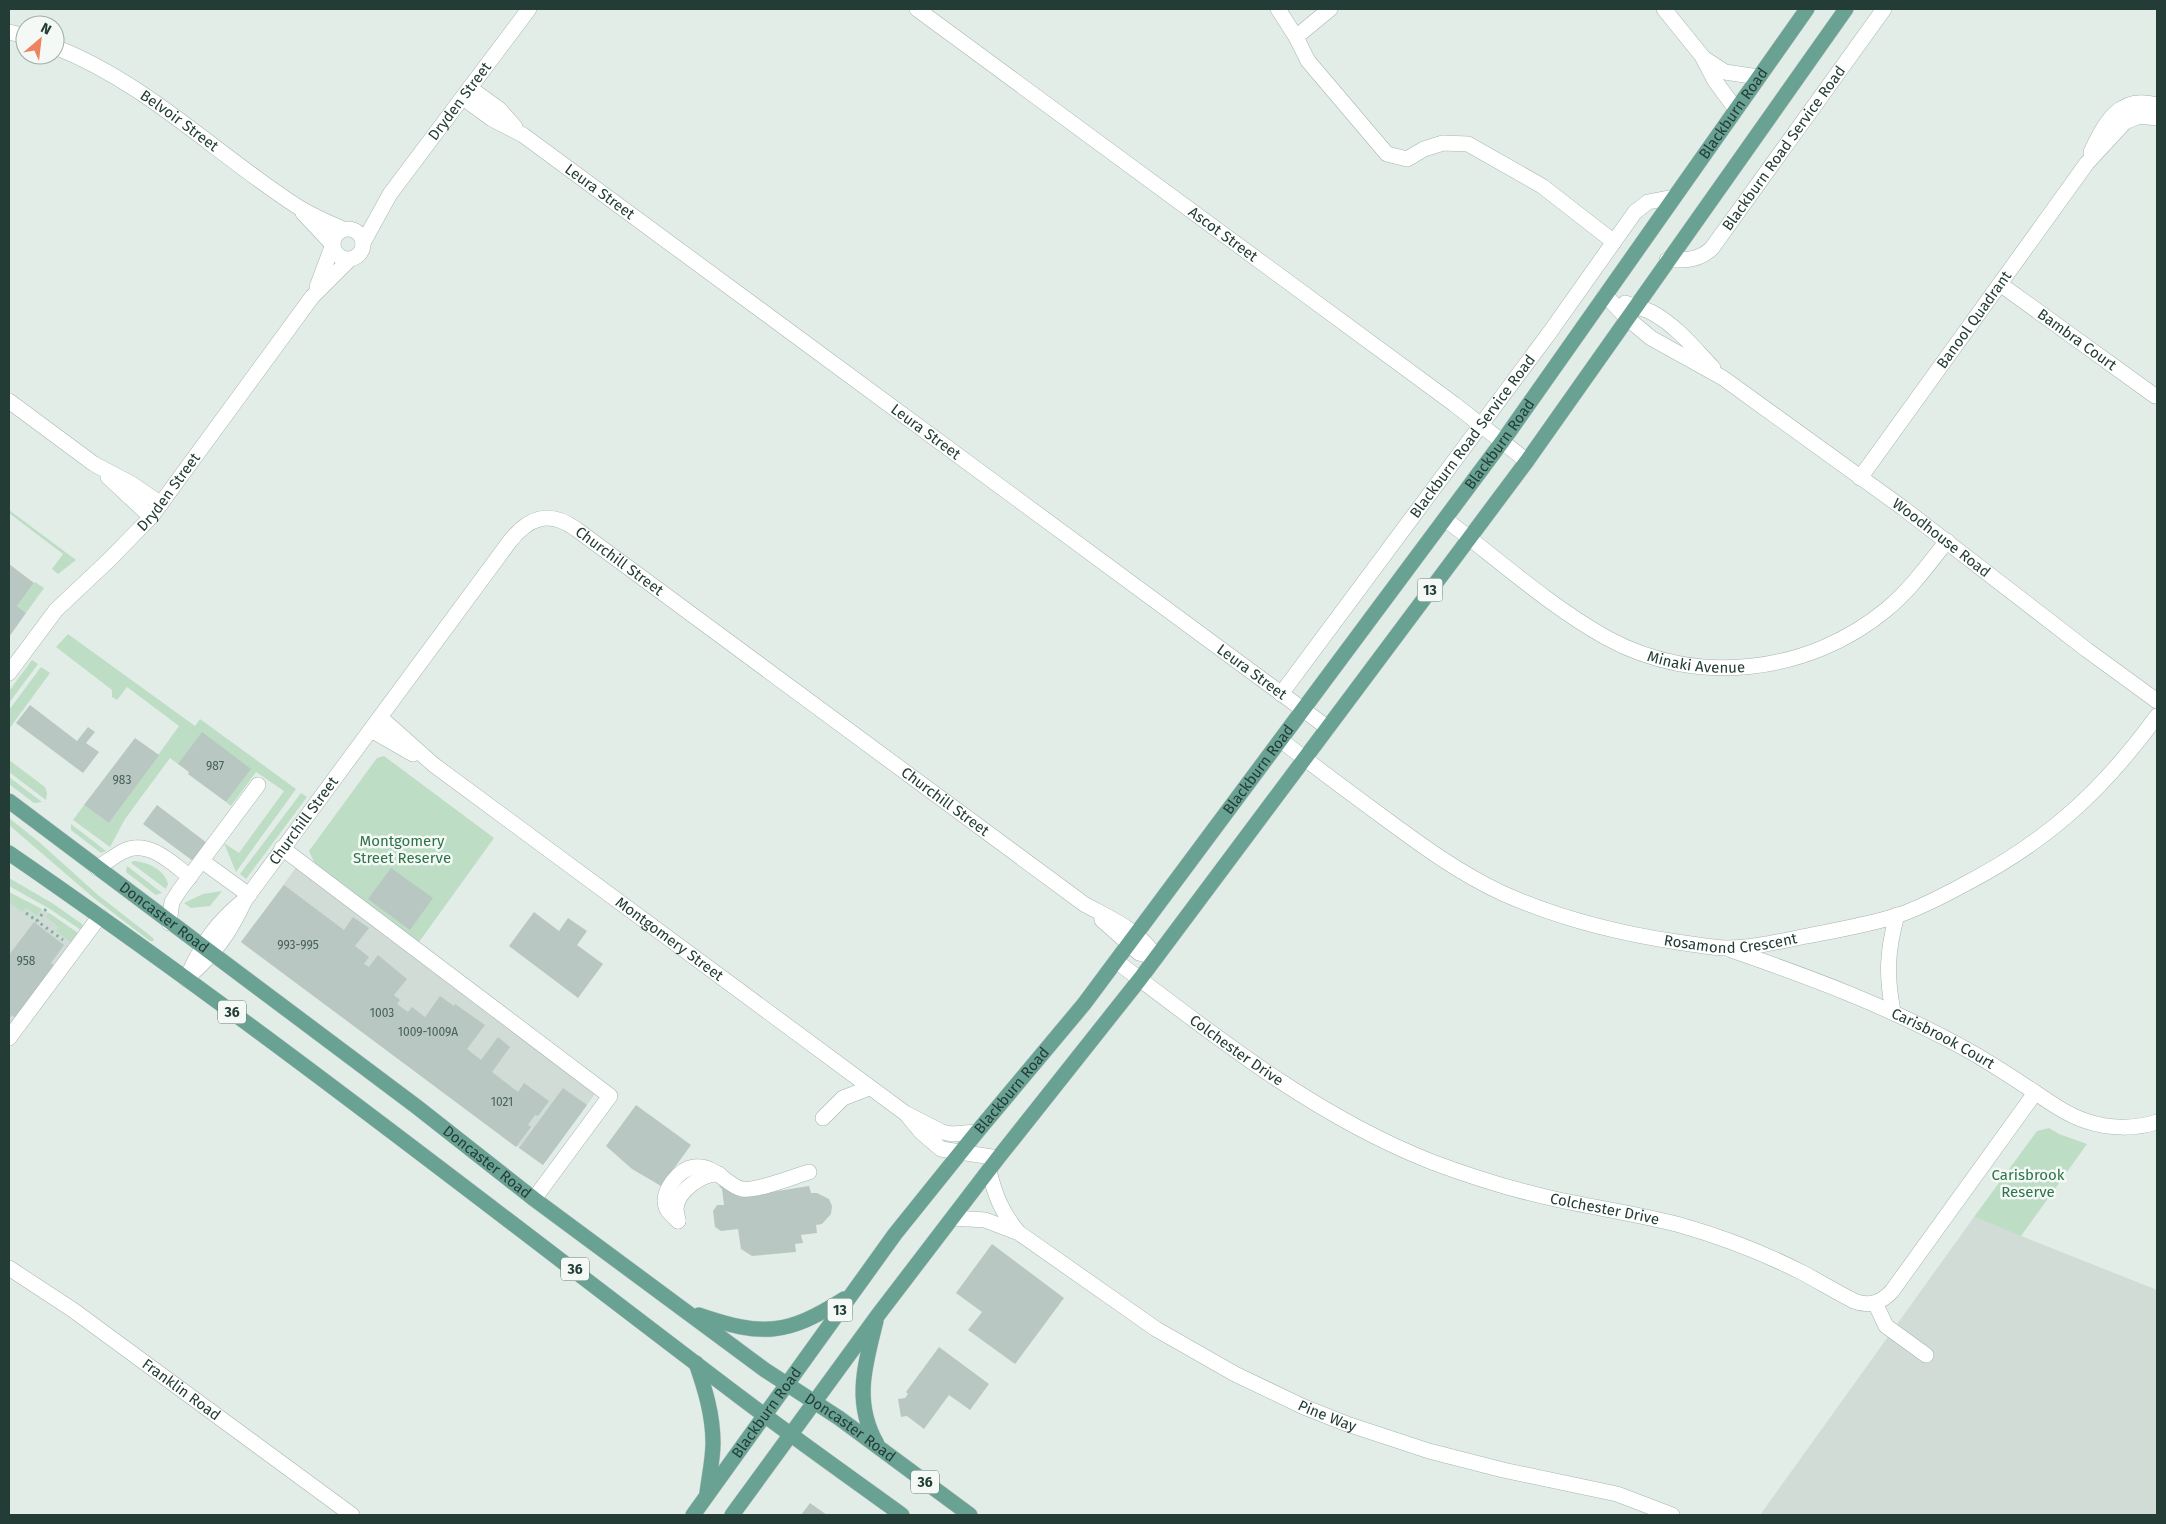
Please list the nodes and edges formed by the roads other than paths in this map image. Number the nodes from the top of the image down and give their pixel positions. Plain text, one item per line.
1 (529, 9) edge
2 (916, 9) edge
3 (1278, 9) edge
4 (1330, 9) edge
5 (1664, 9) edge
6 (1806, 9) edge
7 (1846, 9) edge
8 (1884, 9) edge
9 (1296, 37) junction
10 (65, 51) edge
11 (1702, 56) junction
12 (1758, 77) junction
13 (466, 93) junction
14 (2157, 104) edge
15 (1735, 108) junction
16 (2157, 118) edge
17 (2087, 163) junction
18 (390, 194) junction
19 (1674, 197) junction
20 (297, 206) junction
21 (346, 229) junction
22 (1614, 242) junction
23 (363, 243) junction
24 (332, 246) junction
25 (349, 260) junction
26 (1667, 260) junction
27 (2000, 284) junction
28 (1605, 295) junction
29 (312, 297) junction
30 (1631, 312) junction
31 (1723, 378) junction
32 (2155, 396) dead end
33 (9, 401) edge
34 (1481, 425) junction
35 (1502, 442) junction
36 (1527, 461) junction
37 (94, 464) junction
38 (1860, 478) junction
39 (161, 504) junction
40 (151, 517) junction
41 (1445, 519) junction
42 (1469, 538) junction
43 (1946, 541) junction
44 (9, 673) edge
45 (1281, 694) junction
46 (2157, 701) edge
47 (1304, 710) junction
48 (2157, 716) edge
49 (380, 717) junction
50 (1328, 728) junction
51 (370, 730) junction
52 (1282, 741) junction
53 (1304, 759) junction
54 (434, 766) junction
55 (258, 785) dead end
56 (9, 801) edge
57 (282, 848) junction
58 (9, 853) edge
59 (202, 861) junction
60 (97, 868) junction
61 (190, 876) junction
62 (247, 898) junction
63 (1897, 915) junction
64 (100, 916) junction
65 (169, 923) junction
66 (1132, 939) junction
67 (1724, 948) junction
68 (207, 951) junction
69 (1156, 957) junction
70 (1116, 961) junction
71 (186, 979) junction
72 (1140, 979) junction
73 (1893, 1011) junction
74 (9, 1038) edge
75 (869, 1088) junction
76 (2035, 1093) junction
77 (905, 1113) junction
78 (823, 1118) dead end
79 (2157, 1122) edge
80 (977, 1132) junction
81 (961, 1152) junction
82 (998, 1158) junction
83 (989, 1171) junction
84 (809, 1172) dead end
85 (534, 1199) junction
86 (953, 1218) junction
87 (678, 1221) dead end
88 (1019, 1233) junction
89 (9, 1268) edge
90 (852, 1294) junction
91 (1875, 1303) junction
92 (684, 1310) junction
93 (878, 1315) junction
94 (1926, 1355) dead end
95 (696, 1363) junction
96 (786, 1385) junction
97 (814, 1402) junction
98 (765, 1415) junction
99 (791, 1434) junction
100 (880, 1448) junction
101 (707, 1495) junction
102 (352, 1515) edge
103 (693, 1515) edge
104 (732, 1515) edge
105 (902, 1515) edge
106 (970, 1515) edge
107 (1672, 1515) edge

1 - 13 street, Dryden Street
2 - 34 street, Ascot Street
3 - 9 street
4 - 9 street
5 - 11 street
6 - 12 main road, Blackburn Road / 13
7 - 26 main road, Blackburn Road / 13
8 - 26 street, Blackburn Road Service Road
9 - 22 street
10 - 20 street, Belvoir Street
11 - 12 street
11 - 15 street
12 - 15 main road, Blackburn Road / 13
13 - 18 street, Dryden Street
13 - 45 street, Leura Street
14 - 17 street, Banool Quadrant
15 - 19 main road, Blackburn Road / 13
16 - 17 street, Banool Quadrant
17 - 27 street, Banool Quadrant
18 - 21 street, Dryden Street
18 - 23 street, Dryden Street
19 - 22 street, Blackburn Road Service Road
19 - 28 main road, Blackburn Road / 13
20 - 21 street, Belvoir Street
20 - 24 street, Belvoir Street
21 - 23 street
21 - 24 street
22 - 34 street, Blackburn Road Service Road
23 - 25 street
24 - 25 street
24 - 29 street, Dryden Street
25 - 29 street, Dryden Street
26 - 30 main road, Blackburn Road / 13
27 - 32 street, Bambra Court
27 - 38 street, Banool Quadrant
28 - 30 street, Woodhouse Road
28 - 35 main road, Blackburn Road / 13
29 - 39 street, Dryden Street
30 - 31 street, Woodhouse Road
30 - 31 street, Woodhouse Road
30 - 36 main road, Blackburn Road / 13
31 - 38 street, Woodhouse Road
33 - 37 street
34 - 35 street, Ascot Street
34 - 45 street, Blackburn Road Service Road
35 - 36 street, Ascot Street
35 - 41 main road, Blackburn Road / 13
36 - 42 main road, Blackburn Road / 13
37 - 39 street
37 - 40 street
38 - 43 street, Woodhouse Road
39 - 40 street, Dryden Street
40 - 44 street, Dryden Street
41 - 42 street, Minaki Avenue
41 - 47 main road, Blackburn Road / 13
42 - 43 street, Minaki Avenue
42 - 50 main road, Blackburn Road / 13
43 - 46 street, Woodhouse Road
45 - 47 street, Leura Street
47 - 50 street, Leura Street
47 - 52 main road, Blackburn Road / 13
48 - 63 street, Rosamond Crescent
49 - 51 street, Churchill Street
49 - 54 street, Montgomery Street
49 - 66 street, Churchill Street
50 - 53 main road, Blackburn Road / 13
51 - 54 street, Montgomery Street
51 - 57 street, Churchill Street
52 - 53 street, Rosamond Crescent
52 - 66 main road, Blackburn Road / 13
53 - 67 street, Rosamond Crescent
53 - 69 main road, Blackburn Road / 13
54 - 75 street, Montgomery Street
55 - 59 street
56 - 60 main road, Doncaster Road / 36
57 - 62 street, Churchill Street
57 - 85 street
58 - 64 main road, Doncaster Road / 36
59 - 61 street
59 - 62 street
60 - 61 street
60 - 65 main road, Doncaster Road / 36
61 - 65 street
62 - 68 street, Churchill Street
63 - 67 street, Rosamond Crescent
63 - 73 street
64 - 71 main road, Doncaster Road / 36
64 - 74 street
65 - 68 main road, Doncaster Road / 36
66 - 69 street, Churchill Street
66 - 70 main road, Blackburn Road / 13
67 - 73 street, Carisbrook Court
68 - 71 street, Churchill Street
68 - 85 main road, Doncaster Road / 36
69 - 72 main road, Blackburn Road / 13
70 - 72 street, Colchester Drive
70 - 80 main road, Blackburn Road / 13
71 - 95 main road, Doncaster Road / 36
72 - 82 main road, Blackburn Road / 13
72 - 91 street, Colchester Drive
73 - 76 street, Carisbrook Court
75 - 77 street, Montgomery Street
75 - 78 street
76 - 79 street, Carisbrook Court
76 - 91 street
77 - 80 street, Montgomery Street
77 - 81 street, Montgomery Street
80 - 81 main road, Blackburn Road / 13
81 - 82 street, Montgomery Street
81 - 90 main road, Blackburn Road / 13
82 - 83 main road, Blackburn Road / 13
83 - 86 main road, Blackburn Road / 13
83 - 88 street, Pine Way
84 - 87 street
85 - 92 main road, Doncaster Road / 36
86 - 88 street, Pine Way
86 - 93 main road, Blackburn Road / 13
88 - 107 street, Pine Way
89 - 102 street, Franklin Road
90 - 92 main road
90 - 96 main road, Blackburn Road / 13
91 - 94 street
92 - 96 main road, Doncaster Road / 36
93 - 97 main road, Blackburn Road / 13
93 - 100 main road
95 - 98 main road, Doncaster Road / 36
95 - 101 main road
96 - 97 main road, Doncaster Road / 36
96 - 98 main road, Blackburn Road / 13
97 - 99 main road, Blackburn Road / 13
97 - 100 main road, Doncaster Road / 36
98 - 99 main road, Doncaster Road / 36
98 - 101 main road, Blackburn Road / 13
99 - 104 main road, Blackburn Road / 13
99 - 105 main road, Doncaster Road / 36
100 - 106 main road, Doncaster Road / 36
101 - 103 main road, Blackburn Road / 13

